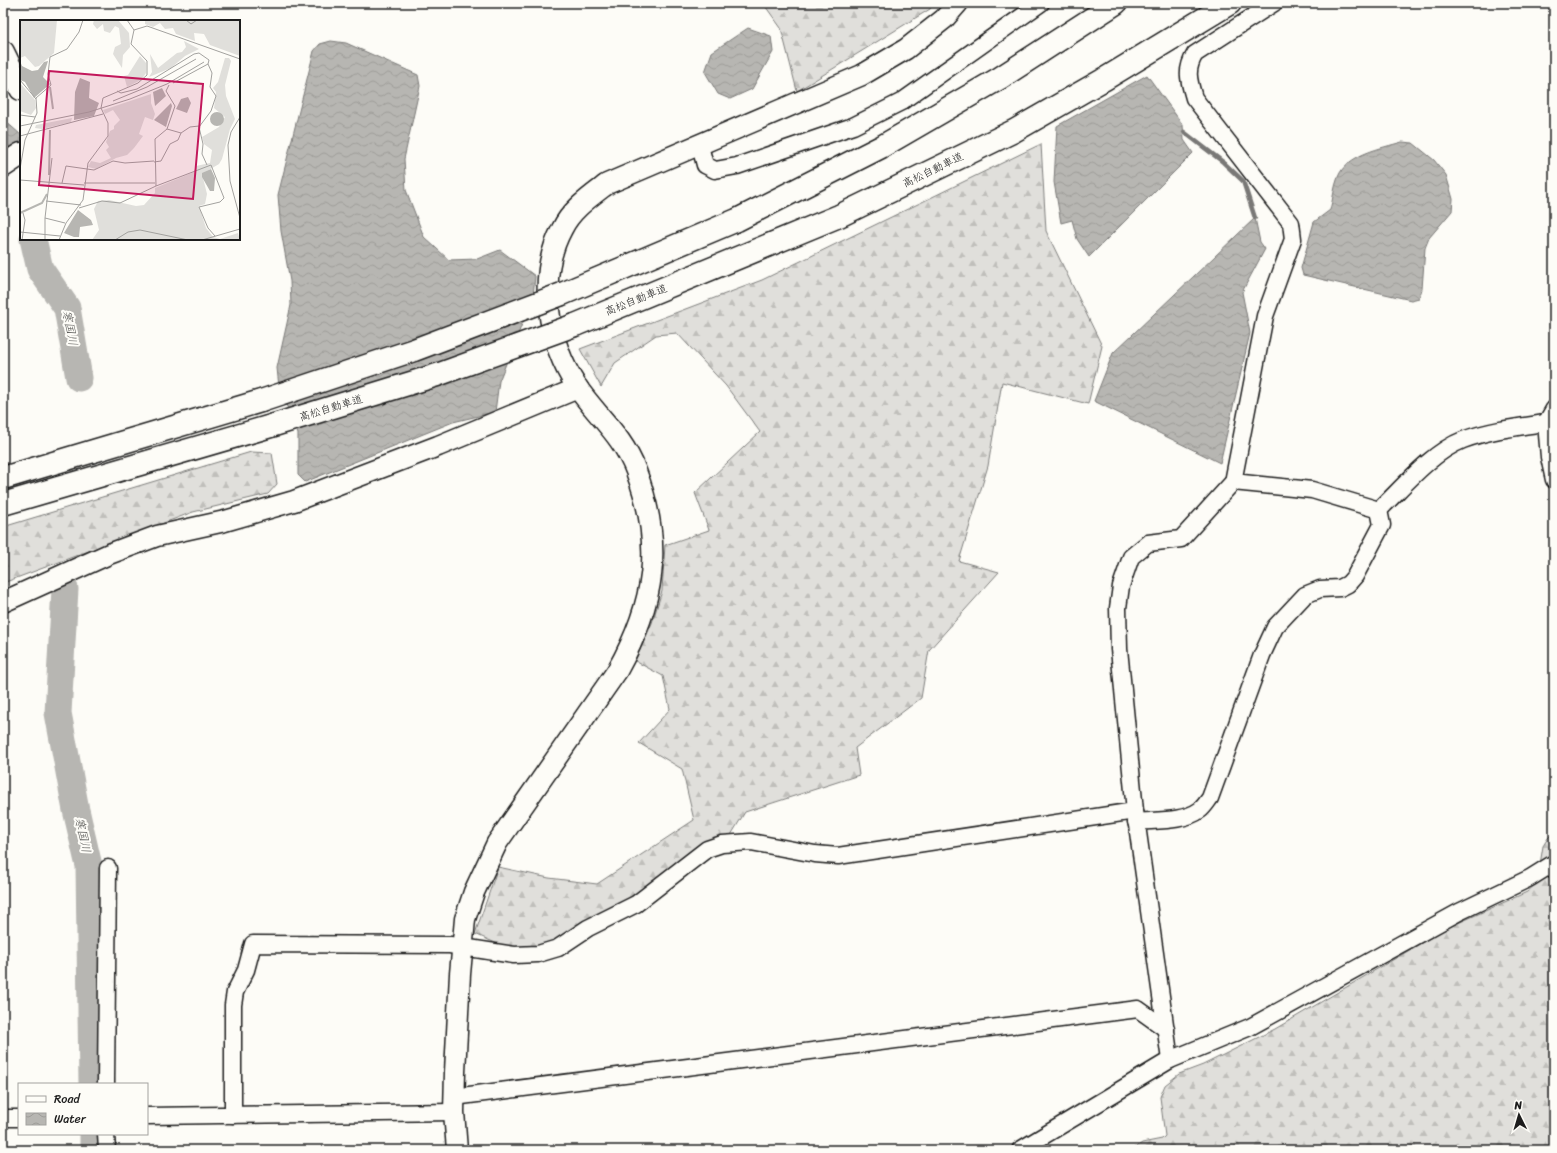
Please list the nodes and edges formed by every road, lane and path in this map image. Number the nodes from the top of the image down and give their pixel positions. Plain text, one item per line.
1 (958, 3) edge
2 (1041, 3) edge
3 (1116, 3) edge
4 (1230, 3) edge
5 (1274, 3) edge
6 (3, 52) edge
7 (20, 87) edge
8 (700, 146) junction
9 (578, 388) junction
10 (1554, 409) edge
11 (1546, 424) junction
12 (3, 478) edge
13 (1554, 480) edge
14 (1233, 482) junction
15 (4, 504) edge
16 (1379, 510) junction
17 (3, 602) edge
18 (1136, 816) junction
19 (1554, 863) edge
20 (108, 868) dead end
21 (463, 946) junction
22 (1166, 1029) junction
23 (1170, 1060) junction
24 (106, 1083) edge
25 (454, 1105) junction
26 (233, 1115) junction
27 (148, 1116) edge
28 (3, 1118) edge
29 (18, 1118) edge
30 (106, 1135) edge
31 (107, 1150) edge
32 (457, 1150) edge
33 (1020, 1150) edge

1 - 8 street
2 - 8 street
3 - 12 main road, bridge
4 - 15 main road, 高松自動車道, bridge
5 - 14 street
6 - 7 main road
8 - 9 street
9 - 17 street
9 - 21 street
10 - 11 street
11 - 13 street
11 - 16 street
14 - 16 street
14 - 18 street
16 - 18 street
18 - 21 street
18 - 22 street
19 - 23 street
20 - 24 street
21 - 25 street
21 - 26 street
22 - 23 street
22 - 25 street
23 - 33 street
25 - 26 street
25 - 32 street
26 - 27 street
28 - 29 street
30 - 31 street

